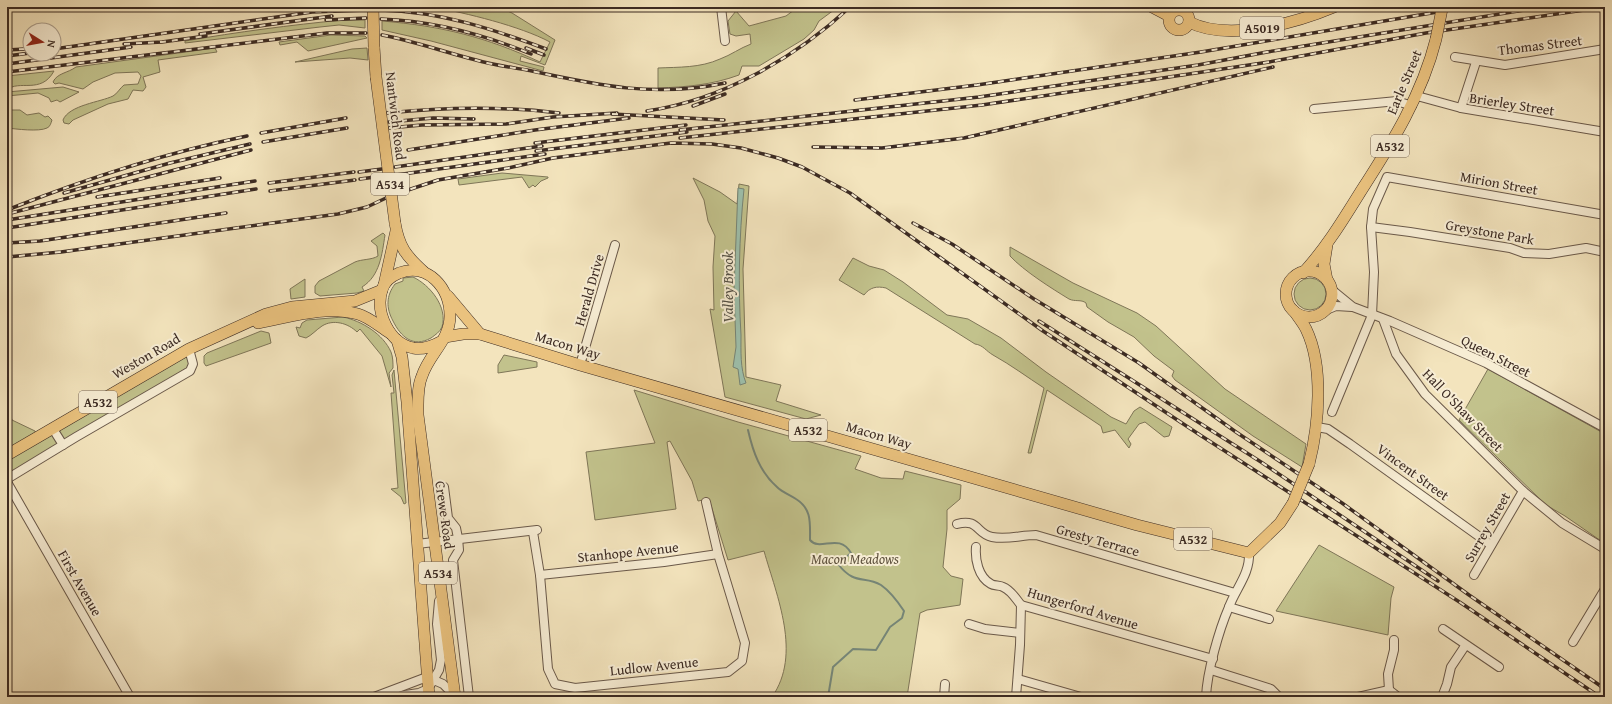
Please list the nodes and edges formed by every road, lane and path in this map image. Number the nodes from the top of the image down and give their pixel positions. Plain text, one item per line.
1 (373, 7) edge
2 (721, 7) edge
3 (1152, 7) edge
4 (1334, 7) edge
5 (1182, 8) edge
6 (1442, 8) edge
7 (1169, 16) junction
8 (1189, 22) junction
9 (725, 41) dead end
10 (1605, 50) edge
11 (1455, 57) dead end
12 (1476, 62) junction
13 (1417, 96) junction
14 (1412, 106) junction
15 (1461, 108) junction
16 (1314, 109) dead end
17 (1605, 132) edge
18 (1605, 215) edge
19 (396, 226) junction
20 (1371, 227) junction
21 (615, 245) dead end
22 (1327, 245) junction
23 (1605, 252) edge
24 (424, 273) junction
25 (1303, 273) junction
26 (1329, 285) junction
27 (383, 288) junction
28 (447, 295) junction
29 (1352, 308) junction
30 (1294, 311) junction
31 (1322, 313) junction
32 (1372, 315) junction
33 (1383, 320) junction
34 (241, 326) junction
35 (480, 334) junction
36 (394, 337) junction
37 (444, 339) junction
38 (1312, 346) junction
39 (189, 349) junction
40 (580, 365) junction
41 (1332, 412) dead end
42 (1317, 427) junction
43 (1605, 428) edge
44 (53, 429) junction
45 (63, 445) junction
46 (7, 455) edge
47 (7, 480) edge
48 (444, 487) dead end
49 (1523, 491) junction
50 (706, 502) dead end
51 (957, 524) dead end
52 (458, 538) junction
53 (434, 541) junction
54 (417, 544) junction
55 (1491, 545) junction
56 (976, 547) dead end
57 (1605, 549) edge
58 (1249, 553) junction
59 (718, 554) junction
60 (540, 575) junction
61 (1474, 575) dead end
62 (440, 582) junction
63 (1605, 589) edge
64 (1235, 593) junction
65 (1021, 605) junction
66 (1228, 607) junction
67 (1269, 618) dead end
68 (974, 622) dead end
69 (1443, 629) dead end
70 (1020, 633) junction
71 (1394, 640) dead end
72 (1573, 642) dead end
73 (1465, 646) junction
74 (1213, 660) junction
75 (1499, 667) dead end
76 (1211, 670) junction
77 (1018, 679) junction
78 (945, 684) dead end
79 (430, 686) edge
80 (1389, 690) junction
81 (455, 696) edge
82 (130, 697) edge
83 (374, 697) edge
84 (391, 697) edge
85 (469, 697) edge
86 (944, 697) edge
87 (1016, 697) edge
88 (1081, 697) edge
89 (1206, 697) edge
90 (1279, 697) edge
91 (1358, 697) edge
92 (1398, 697) edge
93 (1442, 697) edge

1 - 19 main road, Nantwich Road / A534, bridge
2 - 9 street
3 - 7 main road
4 - 8 main road, A5019
5 - 7 main road
5 - 8 main road
6 - 13 main road, Earle Street / A532, bridge
7 - 8 main road
10 - 12 street, Thomas Street
11 - 12 street, Thomas Street
12 - 15 street
13 - 14 main road, Earle Street / A532
13 - 15 street, Brierley Street
14 - 16 street
14 - 22 main road, Earle Street / A532
15 - 17 street, Brierley Street
18 - 20 street, Mirion Street
19 - 24 main road, Nantwich Road / A534
19 - 27 main road, Nantwich Road / A534
20 - 23 street, Greystone Park
20 - 32 street
21 - 40 street, Herald Drive
22 - 25 main road, Earle Street / A532
22 - 26 main road, Earle Street / A532
24 - 27 main road
24 - 28 main road, A534
25 - 26 main road
25 - 30 main road
26 - 29 street
26 - 31 main road
27 - 34 main road, Weston Road / A532
27 - 36 main road, A534
28 - 35 main road
28 - 37 main road, A534
29 - 31 street
29 - 32 street, Queen Street
30 - 31 main road
30 - 38 main road
31 - 38 main road
32 - 33 street, Queen Street
32 - 41 street
33 - 43 street, Queen Street
33 - 49 street, Hall O'Shaw Street
34 - 36 main road, Weston Road / A532
34 - 39 main road, Weston Road / A532
35 - 37 main road, Macon Way / A532
35 - 40 main road, Macon Way / A532
36 - 37 main road
36 - 54 main road, Crewe Road / A534
37 - 53 main road, Crewe Road / A534
38 - 42 main road
39 - 44 main road, Weston Road / A532
39 - 45 street
40 - 58 main road, Macon Way / A532
42 - 55 street, Vincent Street
42 - 58 main road, bridge
44 - 45 street
44 - 46 main road, Weston Road / A532
45 - 47 street
47 - 82 street, First Avenue
48 - 52 street, Crewe Road
49 - 55 street, Surrey Street
49 - 57 street, Hall O'Shaw Street
50 - 59 street, Ludlow Avenue
51 - 64 street, Gresty Terrace
52 - 53 street, Ludlow Avenue
52 - 60 street, Ludlow Avenue
52 - 85 street, Crewe Road
53 - 54 street, Ludlow Avenue
53 - 62 main road, Crewe Road / A534
54 - 79 main road, Crewe Road / A534
55 - 61 street, Surrey Street
56 - 65 street, Hungerford Avenue
58 - 64 street
59 - 60 street, Stanhope Avenue
59 - 60 street, Ludlow Avenue
62 - 79 street
62 - 81 main road, Crewe Road / A534
63 - 72 street
64 - 66 street
65 - 70 street
65 - 74 street, Hungerford Avenue
66 - 67 street
66 - 74 street
68 - 70 street
69 - 73 street
70 - 77 street
71 - 80 street
73 - 75 street
73 - 93 street
74 - 76 street
76 - 89 street
76 - 90 street
77 - 87 street
77 - 88 street
78 - 86 street
79 - 81 street
79 - 83 street
79 - 84 street
80 - 91 street
80 - 92 street

